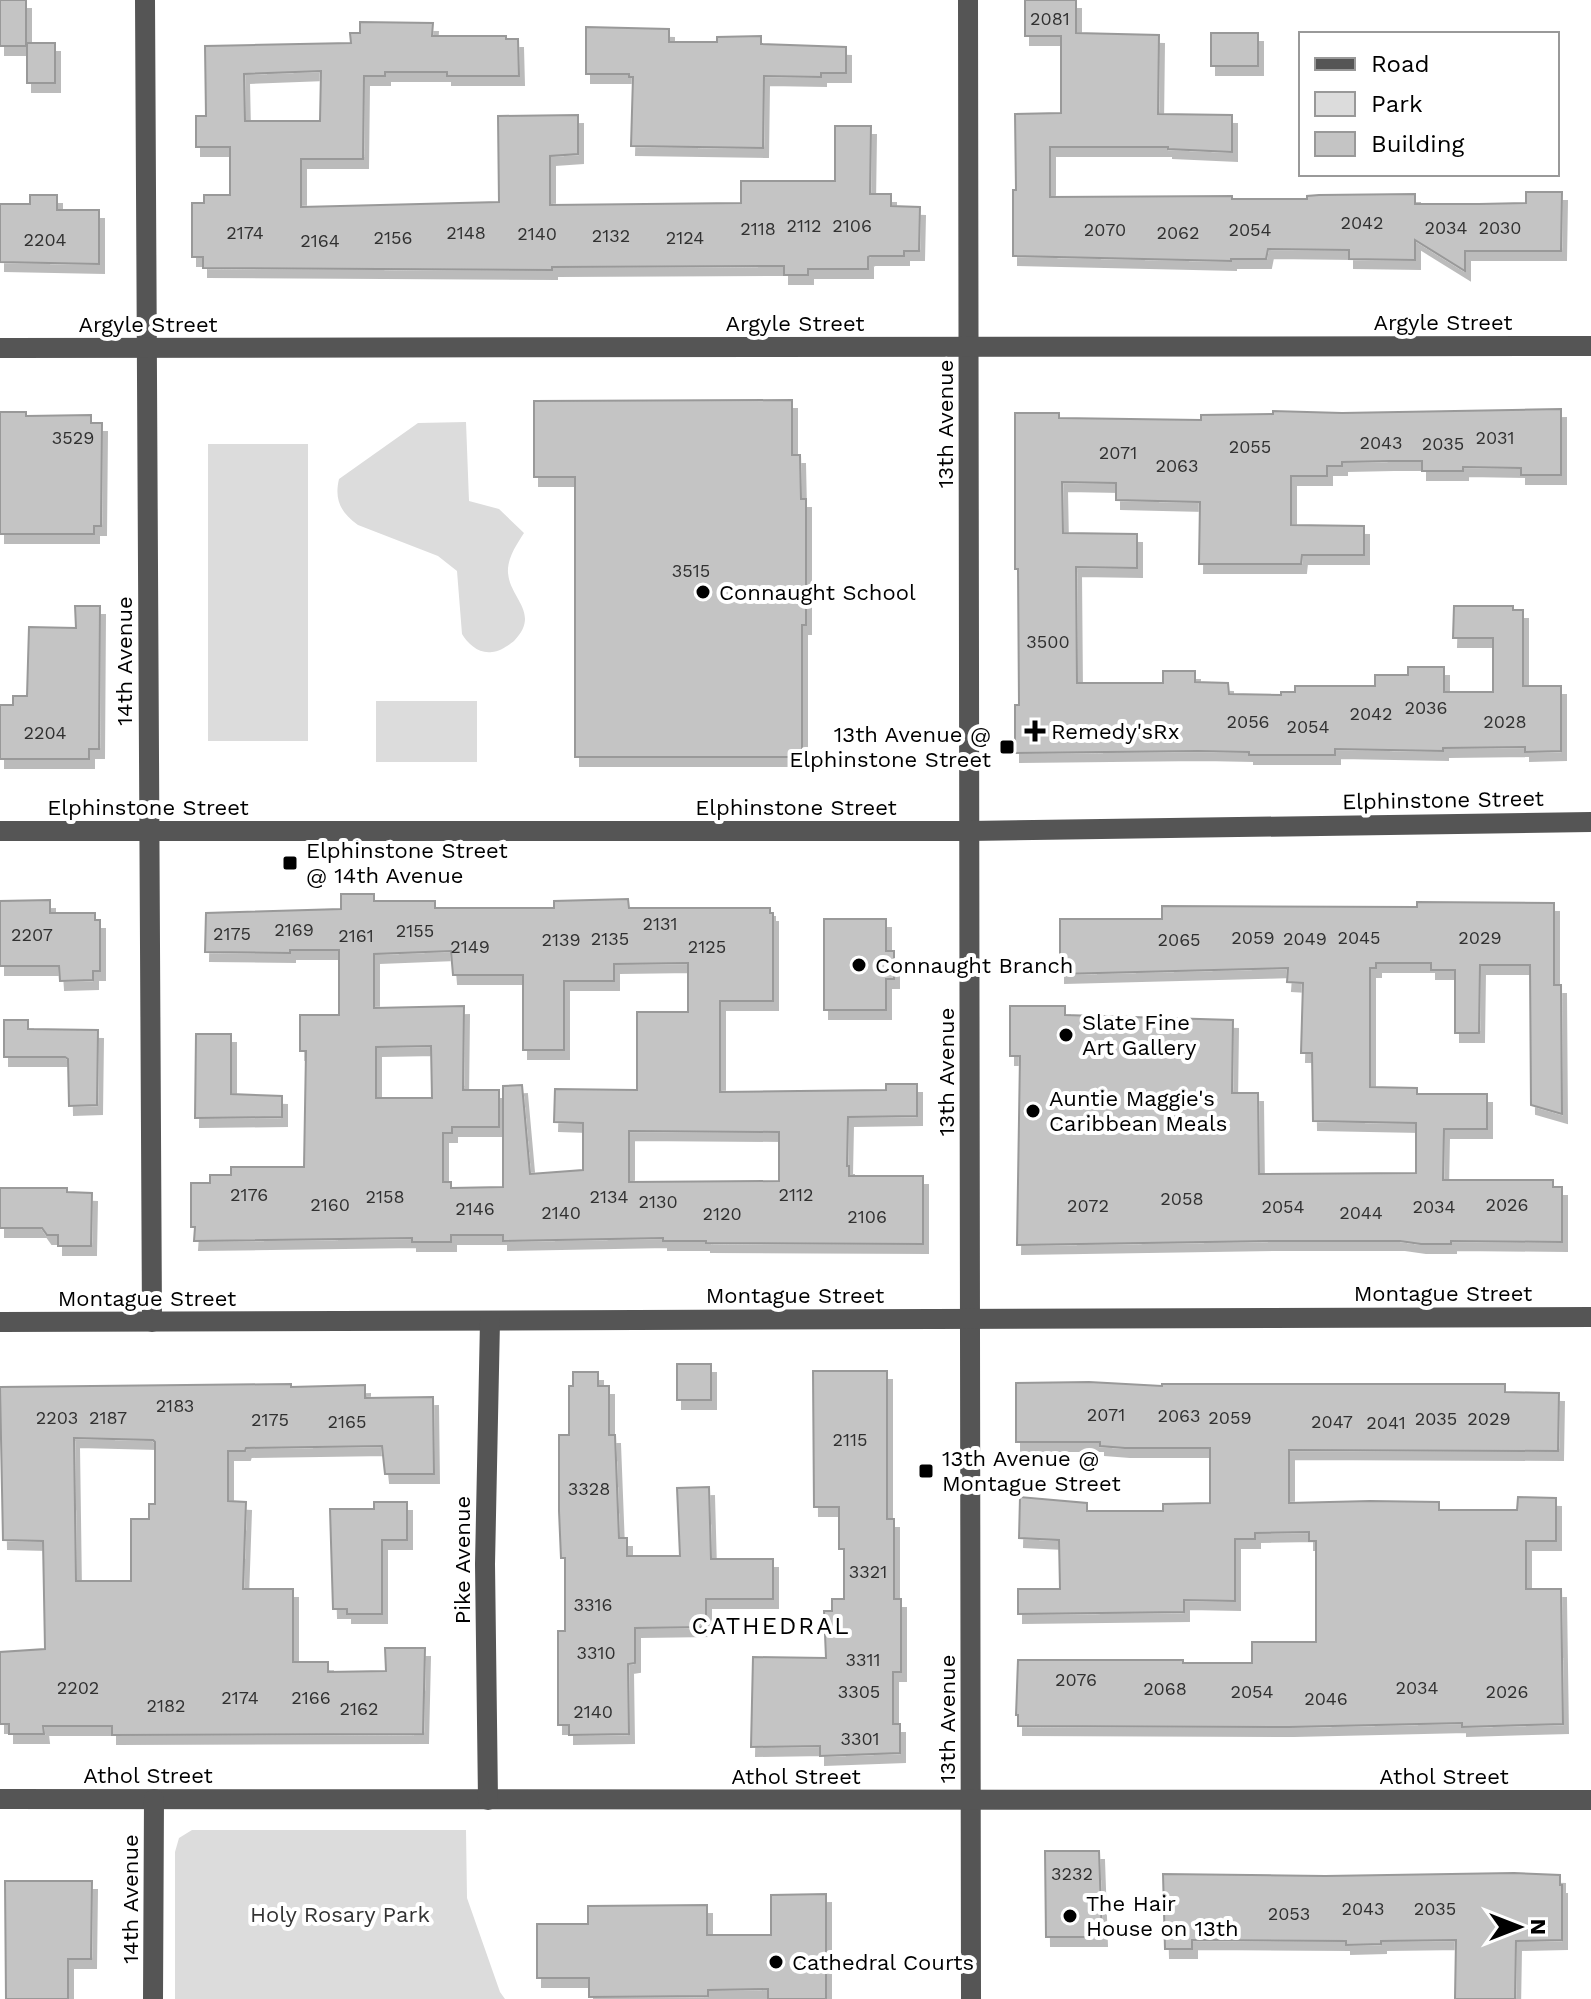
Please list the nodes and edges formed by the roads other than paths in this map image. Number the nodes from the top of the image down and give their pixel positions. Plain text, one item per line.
1 (145, 0) edge
2 (968, 0) edge
3 (1591, 346) edge
4 (968, 347) junction
5 (0, 348) edge
6 (147, 348) junction
7 (1591, 822) edge
8 (0, 831) edge
9 (149, 831) junction
10 (969, 831) junction
11 (1591, 1317) edge
12 (970, 1319) junction
13 (490, 1321) junction
14 (0, 1322) edge
15 (152, 1322) junction
16 (0, 1799) edge
17 (154, 1799) junction
18 (488, 1800) junction
19 (971, 1800) junction
20 (1591, 1800) edge
21 (153, 1999) edge
22 (971, 1999) edge

1 - 6 street, 14th Avenue
2 - 4 street, 13th Avenue
3 - 4 street, Argyle Street
4 - 6 street, Argyle Street
4 - 10 street, 13th Avenue
5 - 6 street, Argyle Street
6 - 9 street, 14th Avenue
7 - 10 street, Elphinstone Street
8 - 9 street, Elphinstone Street
9 - 10 street, Elphinstone Street
9 - 15 street, 14th Avenue
10 - 12 street, 13th Avenue
11 - 12 street, Montague Street
12 - 13 street, Montague Street
12 - 19 street, 13th Avenue
13 - 15 street, Montague Street
13 - 18 street, Pike Avenue
14 - 15 street, Montague Street
16 - 17 street, Athol Street
17 - 18 street, Athol Street
17 - 21 street, 14th Avenue
18 - 19 street, Athol Street
19 - 20 street, Athol Street
19 - 22 street, 13th Avenue

